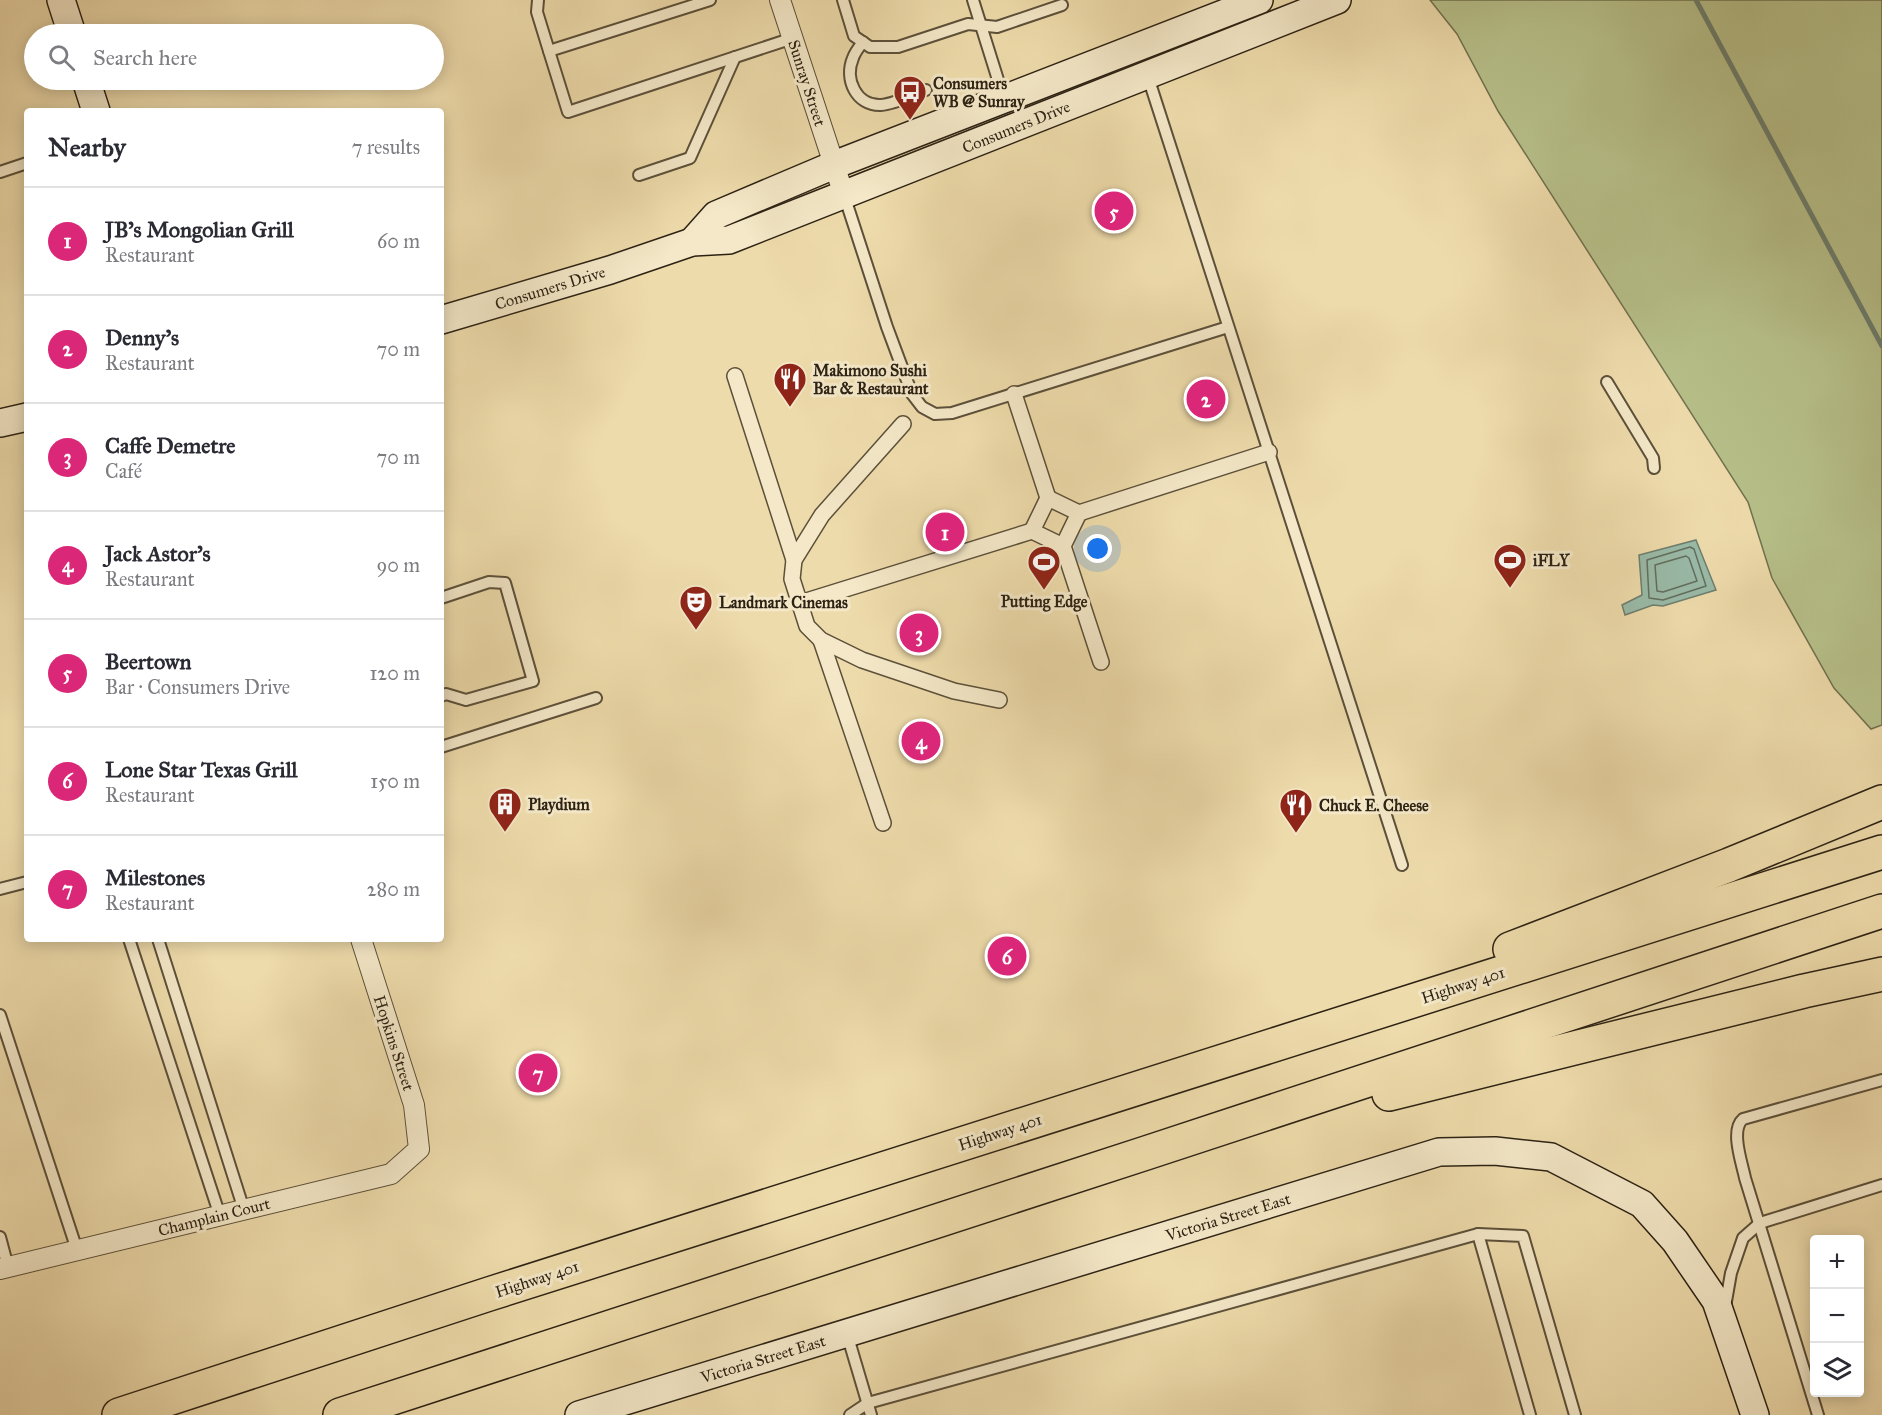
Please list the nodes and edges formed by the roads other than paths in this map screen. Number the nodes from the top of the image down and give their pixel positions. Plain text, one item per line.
1 (61, 0) edge
2 (538, 0) edge
3 (710, 0) edge
4 (780, 0) edge
5 (843, 0) edge
6 (973, 0) edge
7 (1259, 0) edge
8 (1337, 0) edge
9 (1062, 5) dead end
10 (69, 24) edge
11 (981, 26) junction
12 (793, 38) junction
13 (862, 42) junction
14 (549, 51) junction
15 (735, 57) junction
16 (1143, 62) junction
17 (89, 90) edge
18 (926, 90) dead end
19 (1004, 99) junction
20 (95, 108) edge
21 (24, 165) edge
22 (834, 165) junction
23 (0, 172) edge
24 (639, 175) dead end
25 (844, 195) junction
26 (692, 242) junction
27 (444, 319) edge
28 (1228, 327) junction
29 (735, 376) dead end
30 (1607, 382) dead end
31 (1014, 394) junction
32 (24, 418) edge
33 (0, 423) edge
34 (903, 424) dead end
35 (1269, 452) junction
36 (1654, 468) dead end
37 (1048, 498) junction
38 (1079, 513) junction
39 (1032, 531) junction
40 (1063, 546) junction
41 (794, 560) junction
42 (444, 597) edge
43 (800, 603) junction
44 (822, 640) junction
45 (1101, 662) dead end
46 (444, 695) edge
47 (596, 698) dead end
48 (999, 700) dead end
49 (444, 746) edge
50 (1882, 802) edge
51 (883, 823) dead end
52 (1882, 852) edge
53 (1402, 865) dead end
54 (24, 883) edge
55 (0, 889) edge
56 (1882, 911) edge
57 (130, 942) edge
58 (159, 942) edge
59 (362, 942) edge
60 (1882, 974) edge
61 (0, 1015) edge
62 (1232, 1059) junction
63 (1882, 1080) edge
64 (419, 1149) joint
65 (1146, 1153) junction
66 (1882, 1185) edge
67 (244, 1210) junction
68 (220, 1216) junction
69 (1760, 1223) junction
70 (1478, 1234) junction
71 (0, 1237) edge
72 (77, 1250) junction
73 (4, 1268) edge
74 (1722, 1319) junction
75 (847, 1334) junction
76 (868, 1403) junction
77 (119, 1415) edge
78 (340, 1415) edge
79 (579, 1415) edge
80 (850, 1415) edge
81 (871, 1415) edge
82 (1530, 1415) edge
83 (1575, 1415) edge
84 (1755, 1415) edge
85 (1818, 1415) edge

1 - 10 main road
2 - 14 lane
3 - 14 lane
4 - 12 street, Sunray Street
5 - 13 lane
6 - 11 lane
7 - 16 main road, Consumers Drive
8 - 16 main road, Consumers Drive
9 - 11 lane
11 - 13 lane
11 - 19 lane
12 - 15 lane
12 - 22 street, Sunray Street
13 - 18 lane
14 - 15 lane
15 - 24 lane
16 - 19 main road, Consumers Drive
16 - 25 main road, Consumers Drive
16 - 28 lane
17 - 20 main road
19 - 22 main road, Consumers Drive
21 - 23 lane
22 - 25 street, Sunray Street
22 - 26 main road, Consumers Drive
25 - 26 main road, Consumers Drive
25 - 31 lane
26 - 27 main road, Consumers Drive
28 - 31 lane
28 - 35 lane
29 - 41 street
30 - 36 lane
31 - 37 street
32 - 33 main road
34 - 41 street
35 - 38 street
35 - 53 lane
37 - 38 street
37 - 39 street
38 - 40 street
39 - 40 street
39 - 43 street
40 - 45 street
41 - 43 street
42 - 46 lane
43 - 44 street
44 - 48 street
44 - 51 street
47 - 49 lane
50 - 62 highway
52 - 62 highway, Highway 401
54 - 55 lane
56 - 65 highway
57 - 68 lane
58 - 67 lane
59 - 64 street, Hopkins Street
60 - 65 highway
61 - 72 lane
62 - 77 highway, Highway 401
63 - 69 lane
64 - 67 street, Champlain Court
65 - 78 highway
66 - 69 lane
67 - 68 street, Champlain Court
68 - 72 street, Champlain Court
69 - 74 lane
69 - 85 lane
70 - 76 lane
70 - 82 lane
70 - 83 lane
71 - 73 lane
72 - 73 street, Champlain Court
74 - 75 main road, Victoria Street East
74 - 84 main road, Victoria Street East
75 - 76 lane
75 - 79 main road, Victoria Street East
76 - 80 lane
76 - 81 lane

